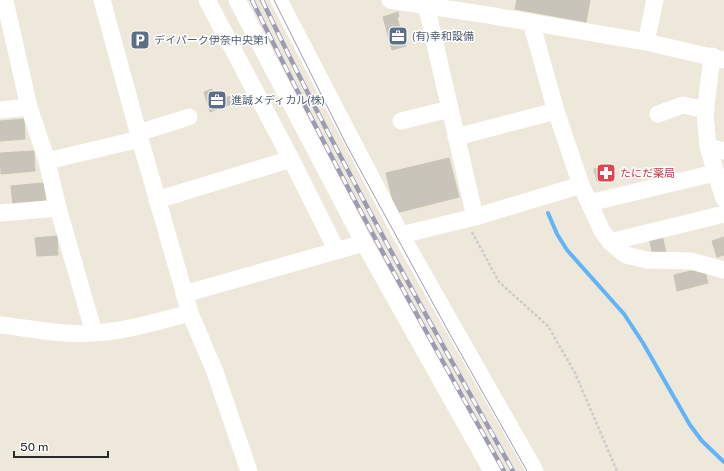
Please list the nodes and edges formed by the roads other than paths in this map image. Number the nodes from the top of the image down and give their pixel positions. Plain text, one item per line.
1 (102, 0) edge
2 (207, 0) edge
3 (237, 0) edge
4 (279, 0) edge
5 (390, 0) edge
6 (655, 0) edge
7 (7, 1) edge
8 (422, 3) edge
9 (531, 22) junction
10 (646, 42) junction
11 (718, 58) edge
12 (29, 107) junction
13 (0, 110) edge
14 (450, 110) junction
15 (706, 110) junction
16 (556, 111) junction
17 (658, 114) dead end
18 (189, 117) dead end
19 (401, 121) dead end
20 (139, 136) junction
21 (456, 137) junction
22 (708, 147) junction
23 (724, 151) edge
24 (291, 159) junction
25 (47, 161) junction
26 (715, 173) junction
27 (581, 185) junction
28 (724, 199) edge
29 (157, 200) junction
30 (589, 203) junction
31 (58, 208) junction
32 (0, 213) edge
33 (724, 214) edge
34 (471, 218) junction
35 (401, 235) junction
36 (610, 242) junction
37 (364, 243) junction
38 (337, 251) junction
39 (724, 270) edge
40 (184, 294) junction
41 (190, 313) junction
42 (0, 324) edge
43 (94, 333) junction
44 (249, 471) edge
45 (492, 471) edge
46 (534, 471) edge

1 - 20 street
2 - 24 street
3 - 37 street
4 - 35 street
5 - 8 street
6 - 10 street
7 - 12 street
8 - 9 street
8 - 14 street
9 - 10 street
9 - 16 street
10 - 11 street
11 - 15 street
12 - 13 street
12 - 25 street
14 - 19 street
14 - 21 street
15 - 17 street
15 - 22 street
16 - 21 street
16 - 27 street
18 - 20 street
20 - 25 street
20 - 29 street
21 - 34 street
22 - 23 street
22 - 26 street
24 - 29 street
24 - 38 street
25 - 31 street
26 - 28 street
26 - 30 street
27 - 30 street
27 - 34 street
29 - 40 street
30 - 36 street
31 - 32 street
31 - 43 street
33 - 36 street
34 - 35 street
35 - 46 street
36 - 39 street
37 - 38 street
37 - 45 street
38 - 40 street
40 - 41 street
41 - 43 street
41 - 44 street
42 - 43 street

